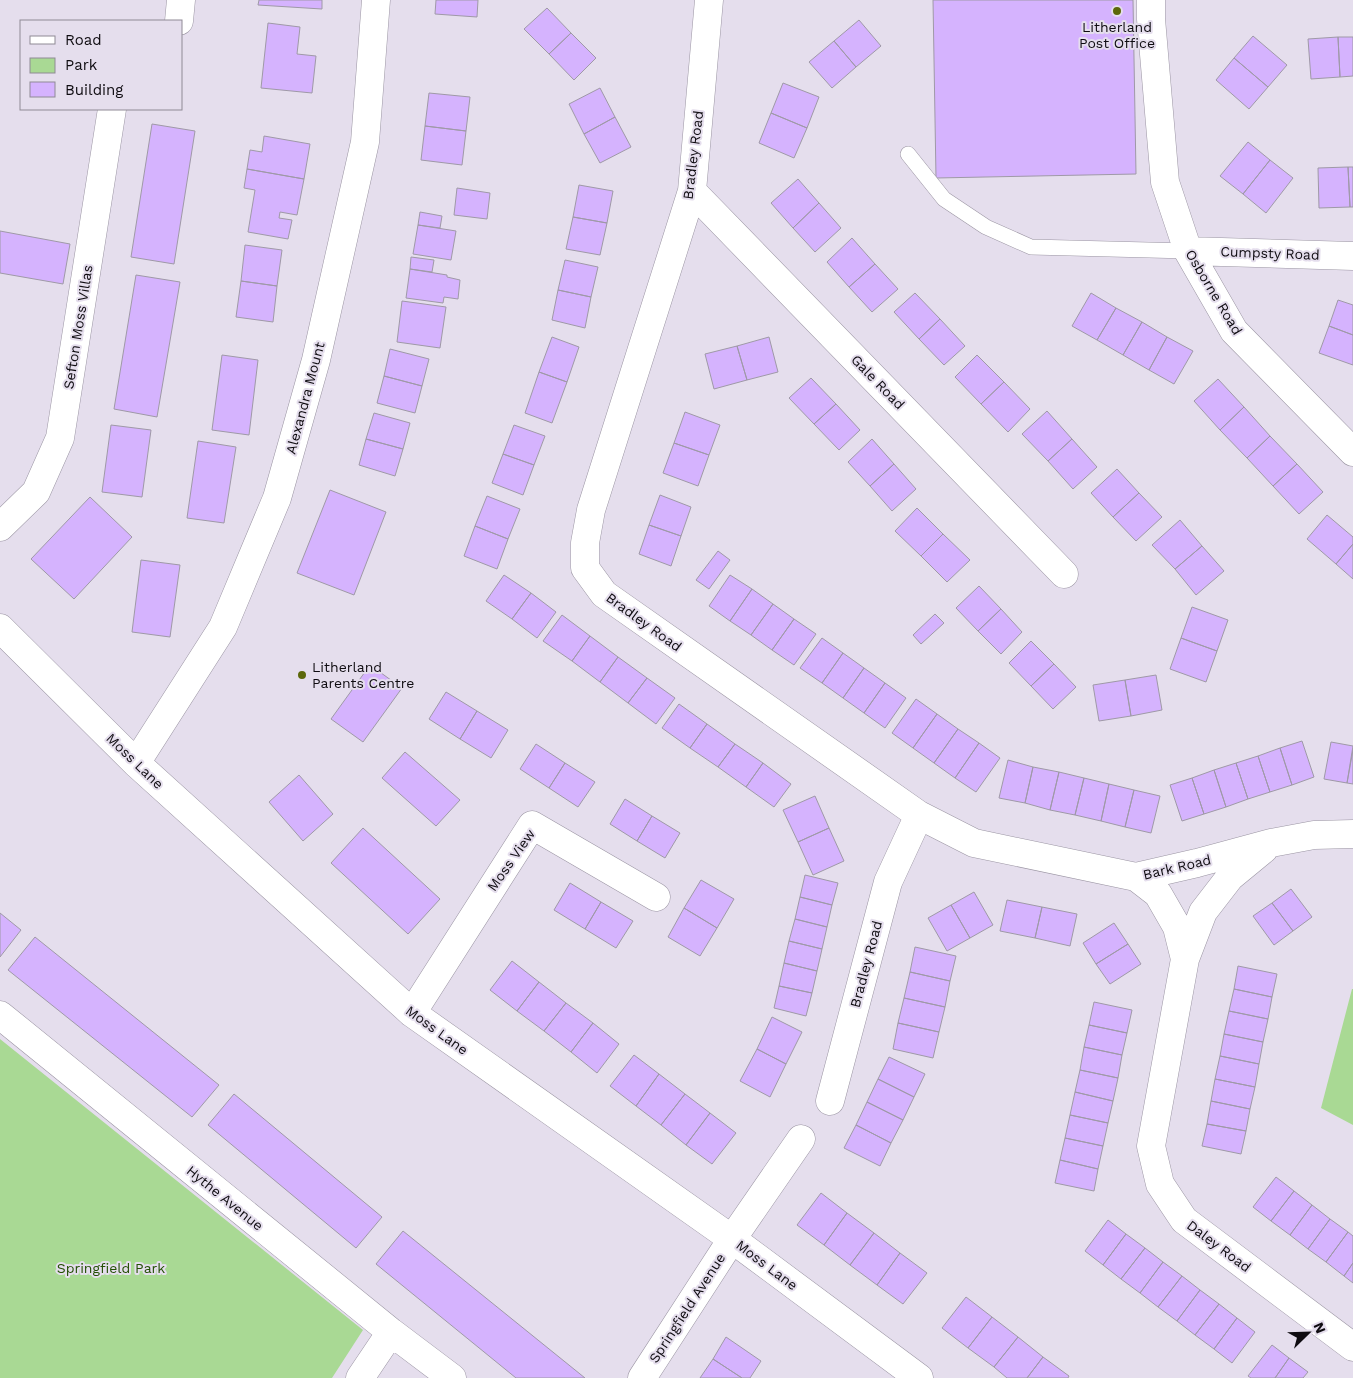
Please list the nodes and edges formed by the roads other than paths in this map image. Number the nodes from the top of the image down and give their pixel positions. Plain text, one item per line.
1 (181, 0) edge
2 (376, 0) edge
3 (709, 0) edge
4 (1151, 0) edge
5 (179, 20) edge
6 (112, 110) edge
7 (908, 154) dead end
8 (692, 191) junction
9 (1188, 251) junction
10 (1353, 256) edge
11 (1353, 452) edge
12 (0, 527) edge
13 (1064, 574) dead end
14 (0, 628) edge
15 (136, 763) junction
16 (919, 816) junction
17 (1353, 834) edge
18 (1271, 843) junction
19 (1136, 877) junction
20 (656, 897) dead end
21 (1185, 959) junction
22 (412, 1013) junction
23 (0, 1015) edge
24 (830, 1101) dead end
25 (802, 1139) dead end
26 (732, 1239) junction
27 (391, 1332) junction
28 (1353, 1347) edge
29 (360, 1378) edge
30 (452, 1378) edge
31 (642, 1378) edge
32 (919, 1378) edge

1 - 5 street
2 - 15 street, Alexandra Mount
3 - 8 street, Bradley Road
4 - 9 street, Osborne Road
6 - 12 street, Sefton Moss Villas
7 - 9 lane
8 - 13 street, Gale Road
8 - 16 street, Bradley Road
9 - 10 street, Cumpsty Road
9 - 11 street, Osborne Road
14 - 15 street, Moss Lane
15 - 22 street, Moss Lane
16 - 19 street, Bark Road
16 - 24 street, Bradley Road
17 - 18 street, Bark Road
18 - 19 street, Bark Road
18 - 21 street, Daley Road
19 - 21 street, Daley Road
20 - 22 street, Moss View
21 - 28 street, Daley Road
22 - 26 street, Moss Lane
23 - 27 street, Hythe Avenue
25 - 26 street
26 - 31 street, Springfield Avenue
26 - 32 street, Moss Lane
27 - 29 street
27 - 30 street, Hythe Avenue

